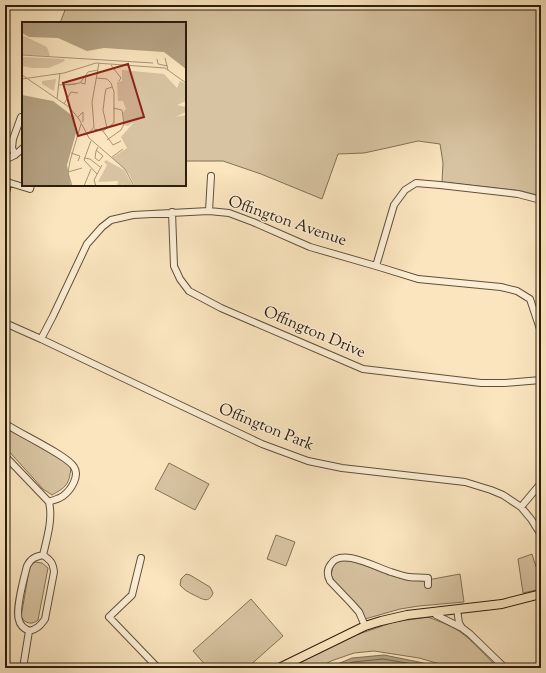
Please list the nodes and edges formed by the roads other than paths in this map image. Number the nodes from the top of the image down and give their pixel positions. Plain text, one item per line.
1 (21, 117) dead end
2 (22, 149) edge
3 (15, 155) junction
4 (5, 160) edge
5 (5, 174) edge
6 (211, 176) dead end
7 (7, 182) junction
8 (31, 186) edge
9 (5, 196) edge
10 (541, 200) edge
11 (209, 211) junction
12 (172, 212) junction
13 (376, 266) junction
14 (5, 323) edge
15 (541, 332) edge
16 (41, 339) junction
17 (541, 380) edge
18 (5, 425) edge
19 (5, 456) edge
20 (541, 483) edge
21 (49, 502) junction
22 (521, 506) junction
23 (541, 535) edge
24 (43, 555) junction
25 (141, 558) dead end
26 (428, 585) dead end
27 (541, 594) edge
28 (457, 610) junction
29 (435, 612) junction
30 (365, 626) junction
31 (462, 628) junction
32 (30, 631) junction
33 (23, 668) edge
34 (158, 668) edge
35 (279, 668) edge
36 (505, 668) edge

1 - 3 street
2 - 3 street
3 - 4 street
5 - 7 street
6 - 11 street
7 - 8 street
7 - 9 street
10 - 13 street
11 - 12 street, Offington Avenue
11 - 13 street, Offington Avenue
12 - 16 street, Offington Avenue
12 - 17 street, Offington Drive
13 - 15 street, Offington Avenue
14 - 16 street, Offington Park
16 - 22 street, Offington Park
18 - 21 street
19 - 21 street
20 - 22 street
21 - 24 street
22 - 23 street, Offington Park
24 - 32 street
24 - 32 street
25 - 34 street
26 - 30 street
27 - 28 main road
28 - 29 main road
28 - 31 street
29 - 30 main road
29 - 31 street
30 - 35 main road
31 - 36 street
32 - 33 street

